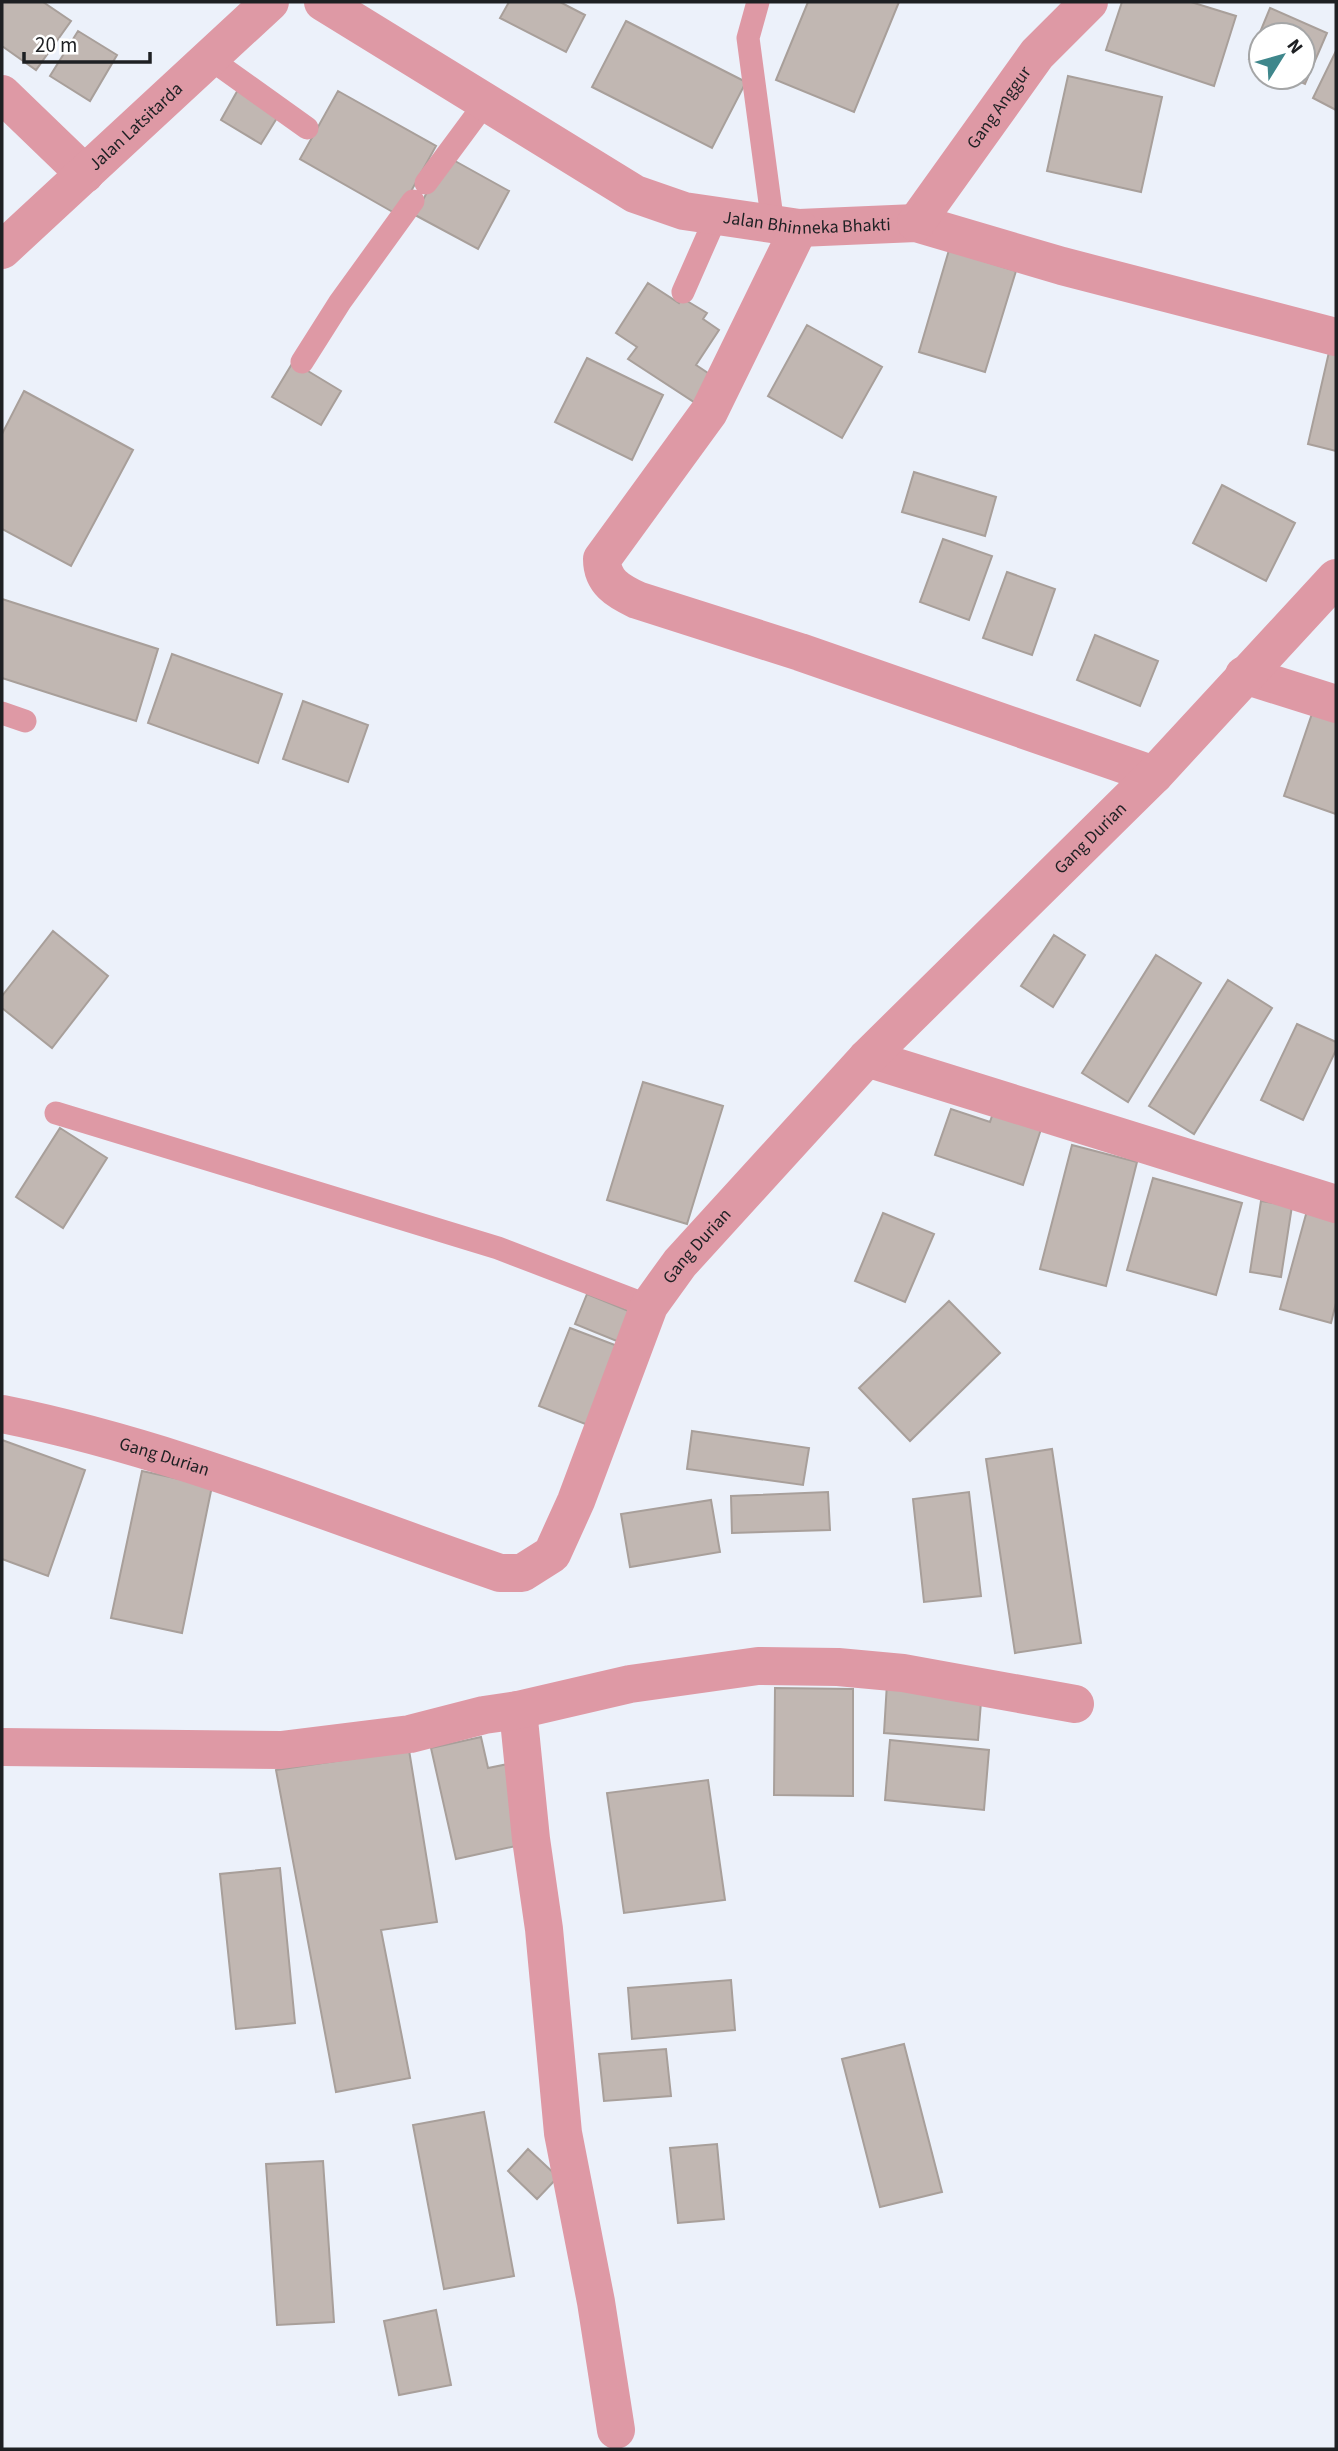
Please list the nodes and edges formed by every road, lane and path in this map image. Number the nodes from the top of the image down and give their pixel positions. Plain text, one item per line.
1 (270, 2) edge
2 (323, 2) edge
3 (758, 2) edge
4 (1089, 2) edge
5 (209, 58) junction
6 (2, 94) edge
7 (486, 102) junction
8 (307, 128) dead end
9 (85, 174) junction
10 (716, 217) junction
11 (916, 222) junction
12 (786, 227) junction
13 (2, 250) edge
14 (683, 292) dead end
15 (1336, 337) edge
16 (302, 362) dead end
17 (1336, 578) edge
18 (1244, 676) junction
19 (1336, 704) edge
20 (2, 713) edge
21 (25, 721) dead end
22 (1154, 775) junction
23 (867, 1058) junction
24 (56, 1113) dead end
25 (1336, 1204) edge
26 (649, 1307) junction
27 (2, 1414) edge
28 (1075, 1704) dead end
29 (518, 1710) junction
30 (2, 1747) edge
31 (616, 2430) dead end

1 - 5 street, Jalan Latsitarda
2 - 7 street, Jalan Bhinneka Bhakti
3 - 12 lane
4 - 11 street, Gang Anggur
5 - 8 lane
5 - 9 street, Jalan Latsitarda
6 - 9 street
7 - 10 street, Jalan Bhinneka Bhakti
7 - 16 lane
9 - 13 street, Jalan Latsitarda
10 - 12 street, Jalan Bhinneka Bhakti
10 - 14 lane
11 - 12 street, Jalan Bhinneka Bhakti
11 - 15 street, Jalan Bhinneka Bhakti
12 - 22 street
17 - 18 street, Gang Durian
18 - 19 street
18 - 22 street, Gang Durian
20 - 21 lane
22 - 23 street, Gang Durian
23 - 25 street
23 - 26 street, Gang Durian
24 - 26 lane
26 - 27 street, Gang Durian
28 - 29 street
29 - 30 street
29 - 31 street

